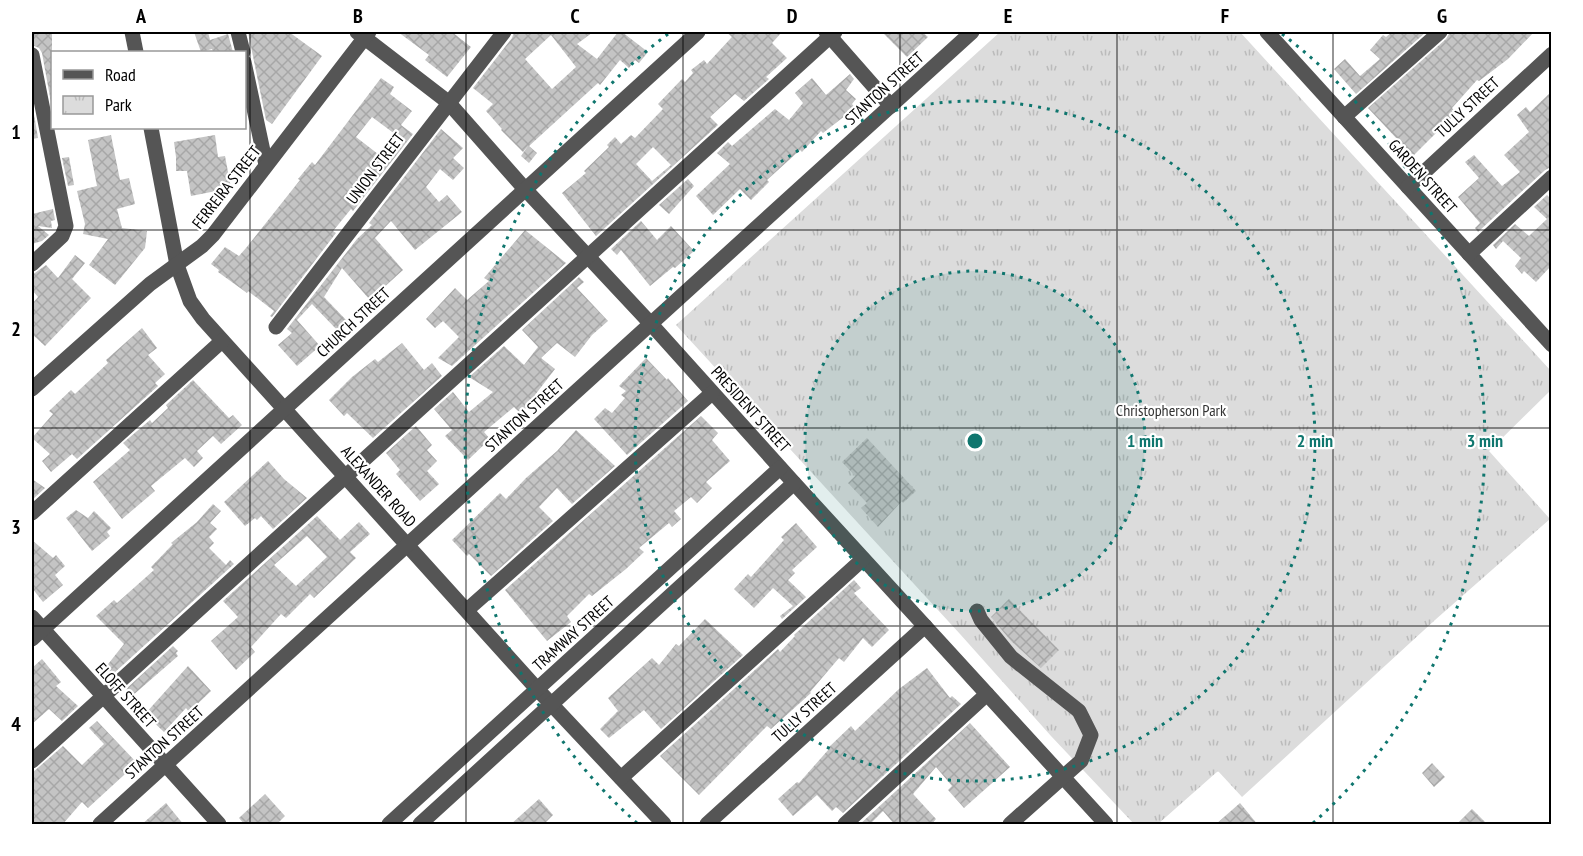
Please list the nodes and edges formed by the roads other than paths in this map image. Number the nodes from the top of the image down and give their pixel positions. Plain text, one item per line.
1 (132, 32) edge
2 (238, 32) edge
3 (504, 32) edge
4 (698, 32) edge
5 (972, 32) edge
6 (1440, 32) edge
7 (364, 33) edge
8 (830, 33) edge
9 (1273, 33) edge
10 (136, 51) edge
11 (243, 51) edge
12 (1551, 54) edge
13 (32, 55) edge
14 (246, 71) edge
15 (448, 102) junction
16 (891, 106) junction
17 (1344, 117) junction
18 (151, 129) edge
19 (266, 165) junction
20 (1551, 177) edge
21 (1408, 187) junction
22 (524, 188) junction
23 (1469, 254) junction
24 (587, 255) junction
25 (32, 264) edge
26 (177, 265) junction
27 (651, 324) junction
28 (276, 327) dead end
29 (1549, 338) edge
30 (222, 341) junction
31 (32, 389) edge
32 (712, 393) junction
33 (285, 409) junction
34 (780, 468) junction
35 (345, 475) junction
36 (794, 483) junction
37 (32, 513) edge
38 (408, 544) junction
39 (863, 559) junction
40 (661, 578) junction
41 (675, 594) junction
42 (467, 610) junction
43 (977, 611) dead end
44 (32, 617) edge
45 (925, 626) junction
46 (37, 634) edge
47 (538, 690) junction
48 (987, 694) junction
49 (103, 696) junction
50 (552, 705) junction
51 (32, 761) edge
52 (165, 765) junction
53 (1062, 777) junction
54 (621, 778) junction
55 (100, 825) edge
56 (219, 825) edge
57 (390, 825) edge
58 (420, 825) edge
59 (664, 825) edge
60 (707, 825) edge
61 (845, 825) edge
62 (1010, 825) edge
63 (1106, 825) edge

1 - 10 street
2 - 11 street
3 - 15 street, UNION STREET
4 - 22 street, CHURCH STREET
5 - 16 street, STANTON STREET
6 - 17 street
7 - 15 street, PRESIDENT STREET
7 - 19 street, FERREIRA STREET
8 - 16 street
8 - 24 street
9 - 17 street, GARDEN STREET
12 - 21 street, TULLY STREET
13 - 25 street
14 - 19 street
15 - 22 street, PRESIDENT STREET
15 - 28 street, UNION STREET
16 - 27 street, STANTON STREET
17 - 21 street, GARDEN STREET
18 - 26 street, ALEXANDER ROAD
19 - 26 street, FERREIRA STREET
20 - 23 street
21 - 23 street, GARDEN STREET
22 - 24 street, PRESIDENT STREET
22 - 33 street, CHURCH STREET
23 - 29 street, GARDEN STREET
24 - 27 street, PRESIDENT STREET
24 - 35 street
26 - 30 street, ALEXANDER ROAD
26 - 31 street, FERREIRA STREET
27 - 32 street, PRESIDENT STREET
27 - 38 street, STANTON STREET
30 - 33 street, ALEXANDER ROAD
30 - 37 street
32 - 34 street, PRESIDENT STREET
32 - 42 street
33 - 35 street, ALEXANDER ROAD
33 - 46 street, CHURCH STREET
34 - 36 street, PRESIDENT STREET
34 - 40 street, TRAMWAY STREET
35 - 38 street, ALEXANDER ROAD
35 - 49 street
36 - 39 street, PRESIDENT STREET
36 - 41 street
38 - 42 street, ALEXANDER ROAD
38 - 52 street, STANTON STREET
39 - 45 street, PRESIDENT STREET
39 - 54 street
40 - 41 street
40 - 47 street, TRAMWAY STREET
41 - 50 street
42 - 47 street, ALEXANDER ROAD
43 - 53 street
44 - 46 street, ELOFF STREET
45 - 48 street, PRESIDENT STREET
45 - 60 street, TULLY STREET
46 - 49 street, ELOFF STREET
47 - 50 street, ALEXANDER ROAD
47 - 57 street, TRAMWAY STREET
48 - 53 street, PRESIDENT STREET
48 - 61 street
49 - 51 street
49 - 52 street, ELOFF STREET
50 - 54 street, ALEXANDER ROAD
50 - 58 street
52 - 55 street, STANTON STREET
52 - 56 street, ELOFF STREET
53 - 62 street
53 - 63 street, PRESIDENT STREET
54 - 59 street, ALEXANDER ROAD

